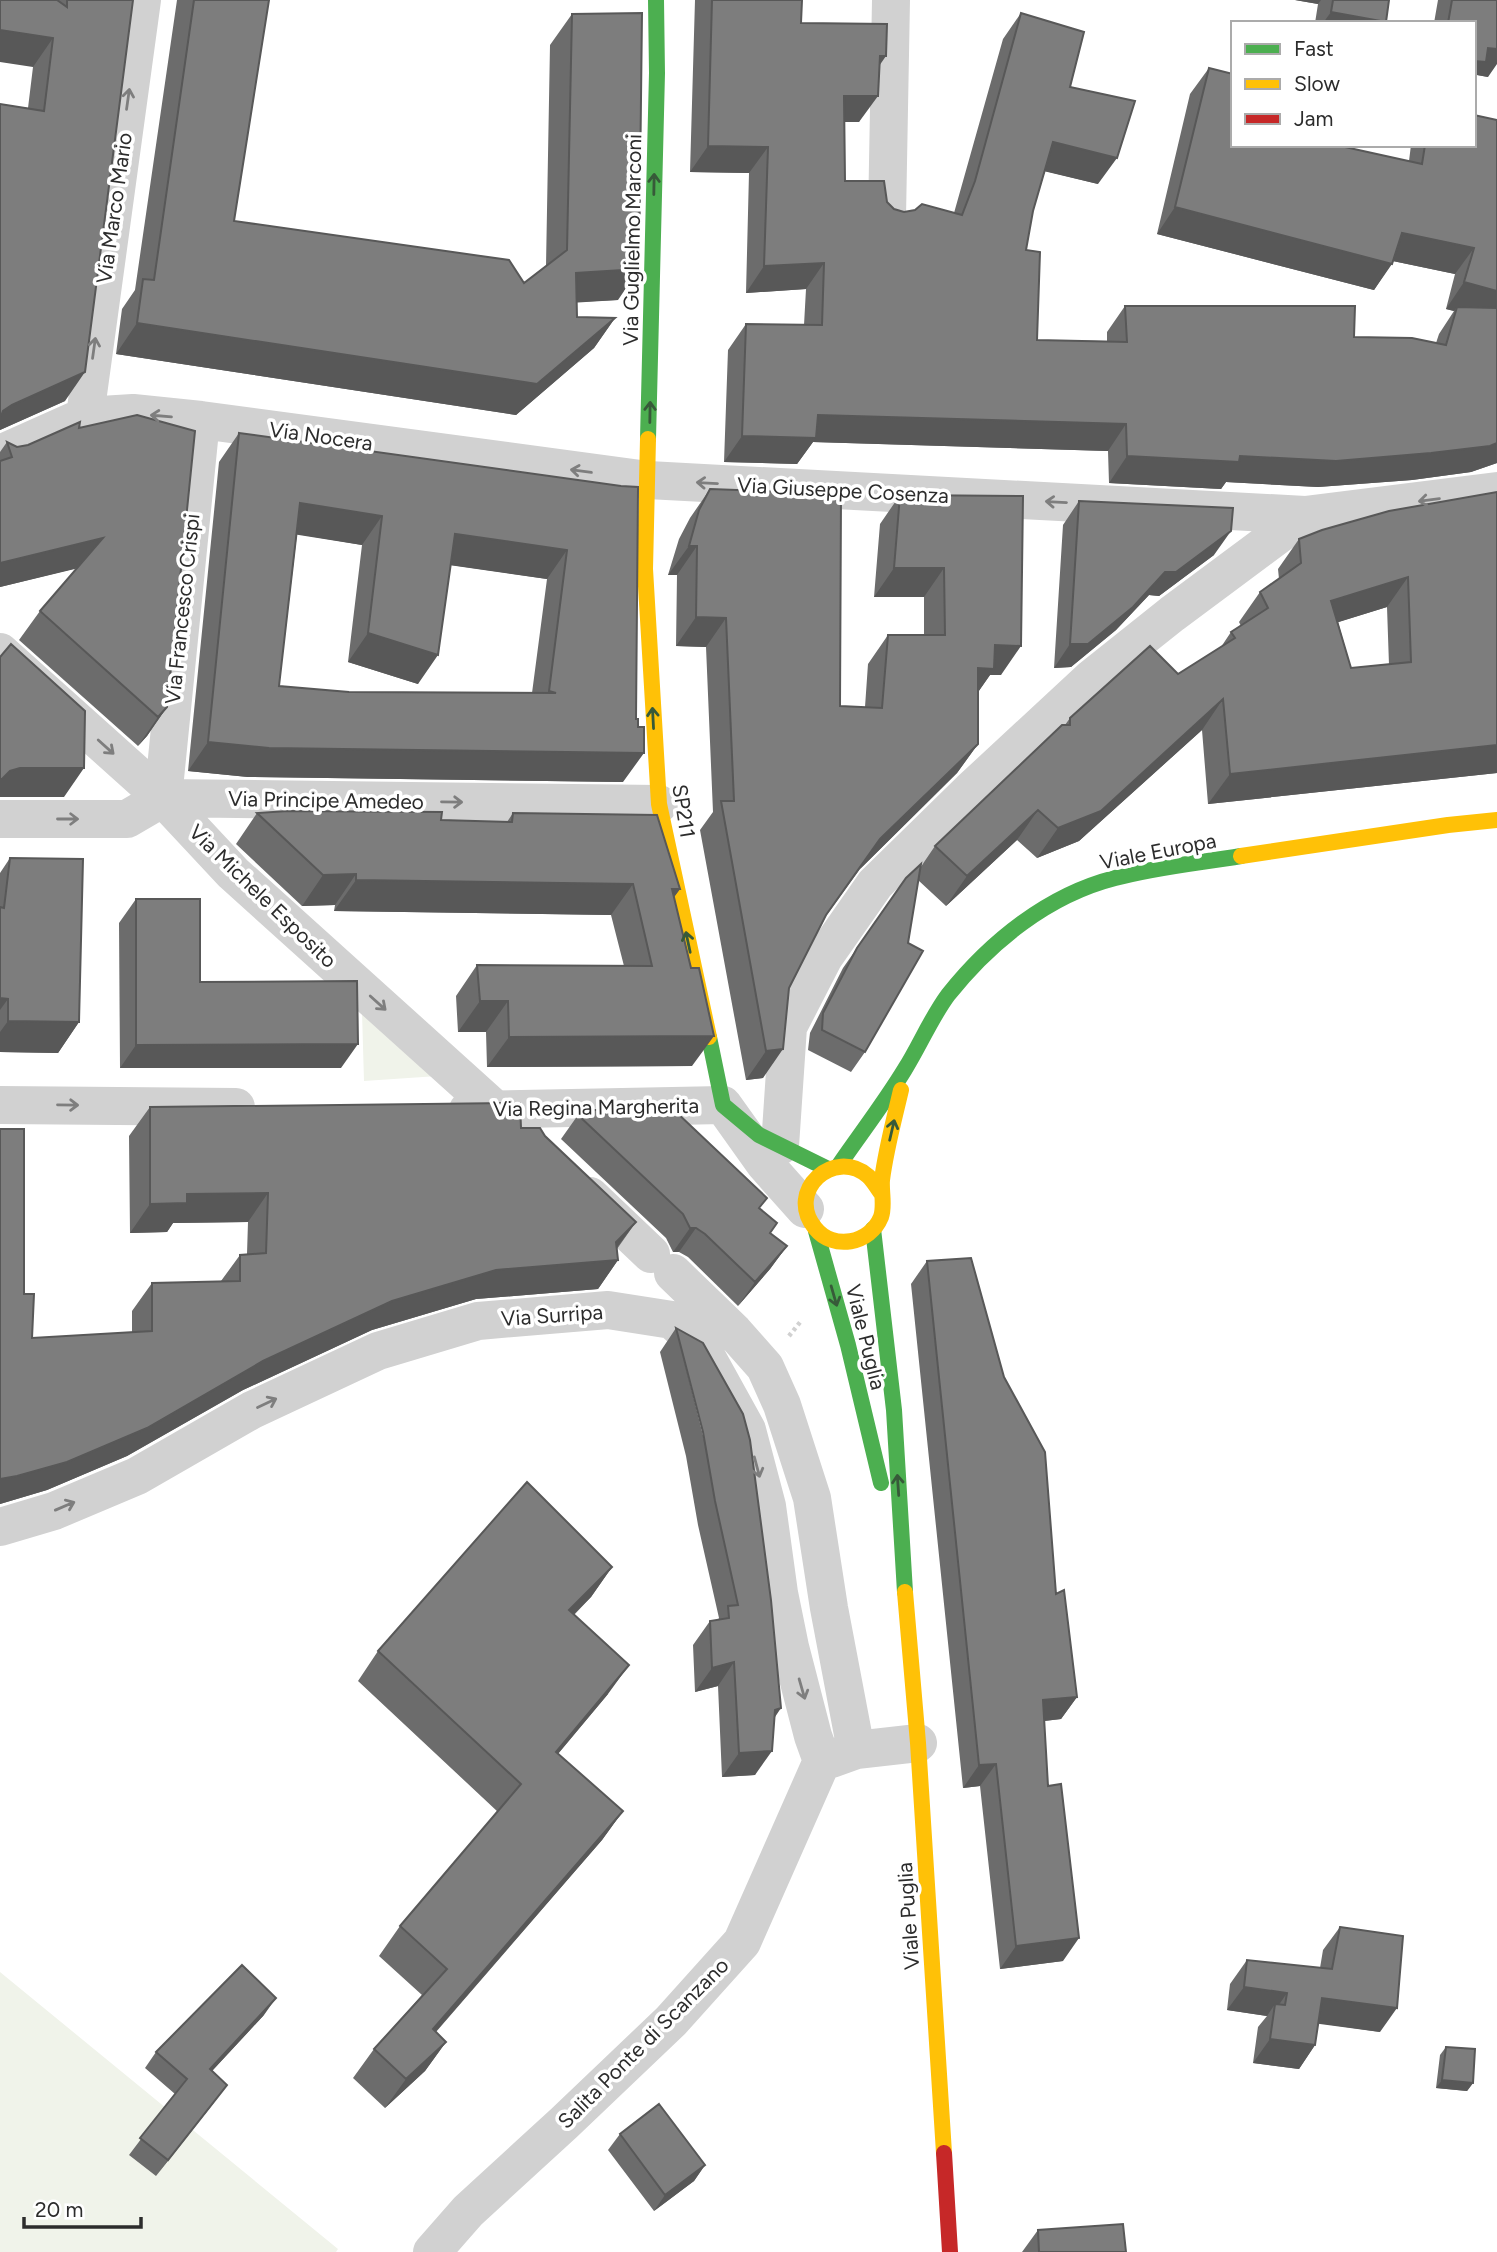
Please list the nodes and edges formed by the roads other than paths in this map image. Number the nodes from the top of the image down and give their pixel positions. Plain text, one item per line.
1 (142, 0) edge
2 (656, 0) edge
3 (891, 0) edge
4 (887, 217) edge
5 (85, 416) junction
6 (201, 419) junction
7 (0, 454) edge
8 (648, 480) junction
9 (1497, 491) edge
10 (1305, 515) junction
11 (0, 652) edge
12 (163, 798) junction
13 (659, 804) junction
14 (0, 819) edge
15 (1497, 820) edge
16 (906, 1068) junction
17 (0, 1105) edge
18 (723, 1105) junction
19 (276, 1108) edge
20 (427, 1109) edge
21 (496, 1110) junction
22 (780, 1146) junction
23 (833, 1167) junction
24 (569, 1177) edge
25 (881, 1193) junction
26 (811, 1220) junction
27 (873, 1229) junction
28 (657, 1259) junction
29 (640, 1315) junction
30 (0, 1527) edge
31 (904, 1577) junction
32 (918, 1743) junction
33 (839, 1756) junction
34 (432, 2252) edge
35 (950, 2252) edge

5 -> 1 street, Via Marco Mario
8 -> 2 main road, Via Guglielmo Marconi
3 - 4 street
6 -> 5 street, Via Nocera
5 - 7 street, Via Nocera
8 -> 6 street, Via Nocera
6 - 12 street, Via Francesco Crispi
10 -> 8 street, Via Giuseppe Cosenza
13 -> 8 main road, SP211
9 -> 10 street, Via Giuseppe Cosenza
10 - 22 street
11 -> 12 street, Via Michele Esposito
12 -> 13 street, Via Principe Amedeo
14 -> 12 street
12 -> 21 street, Via Michele Esposito
18 -> 13 main road, SP211
15 - 16 main road, Viale Europa
16 - 23 main road
25 -> 16 main road, Viale Puglia
17 -> 19 street
18 - 21 street, Via Regina Margherita
18 - 22 main road
18 - 26 street, Via Regina Margherita
20 - 21 street, Via Regina Margherita
22 - 23 main road
23 - 25 main road
23 - 26 main road
24 - 28 street
25 - 27 main road, Viale Puglia
26 - 27 main road
26 -> 31 main road, Viale Puglia
31 -> 27 main road, Viale Puglia
28 - 29 street
28 - 33 street
30 -> 29 street, Via Surripa
29 -> 33 street, Via Surripa
31 - 32 main road, Viale Puglia
32 - 33 street
32 - 35 main road, Viale Puglia
33 - 34 street, Salita Ponte di Scanzano

